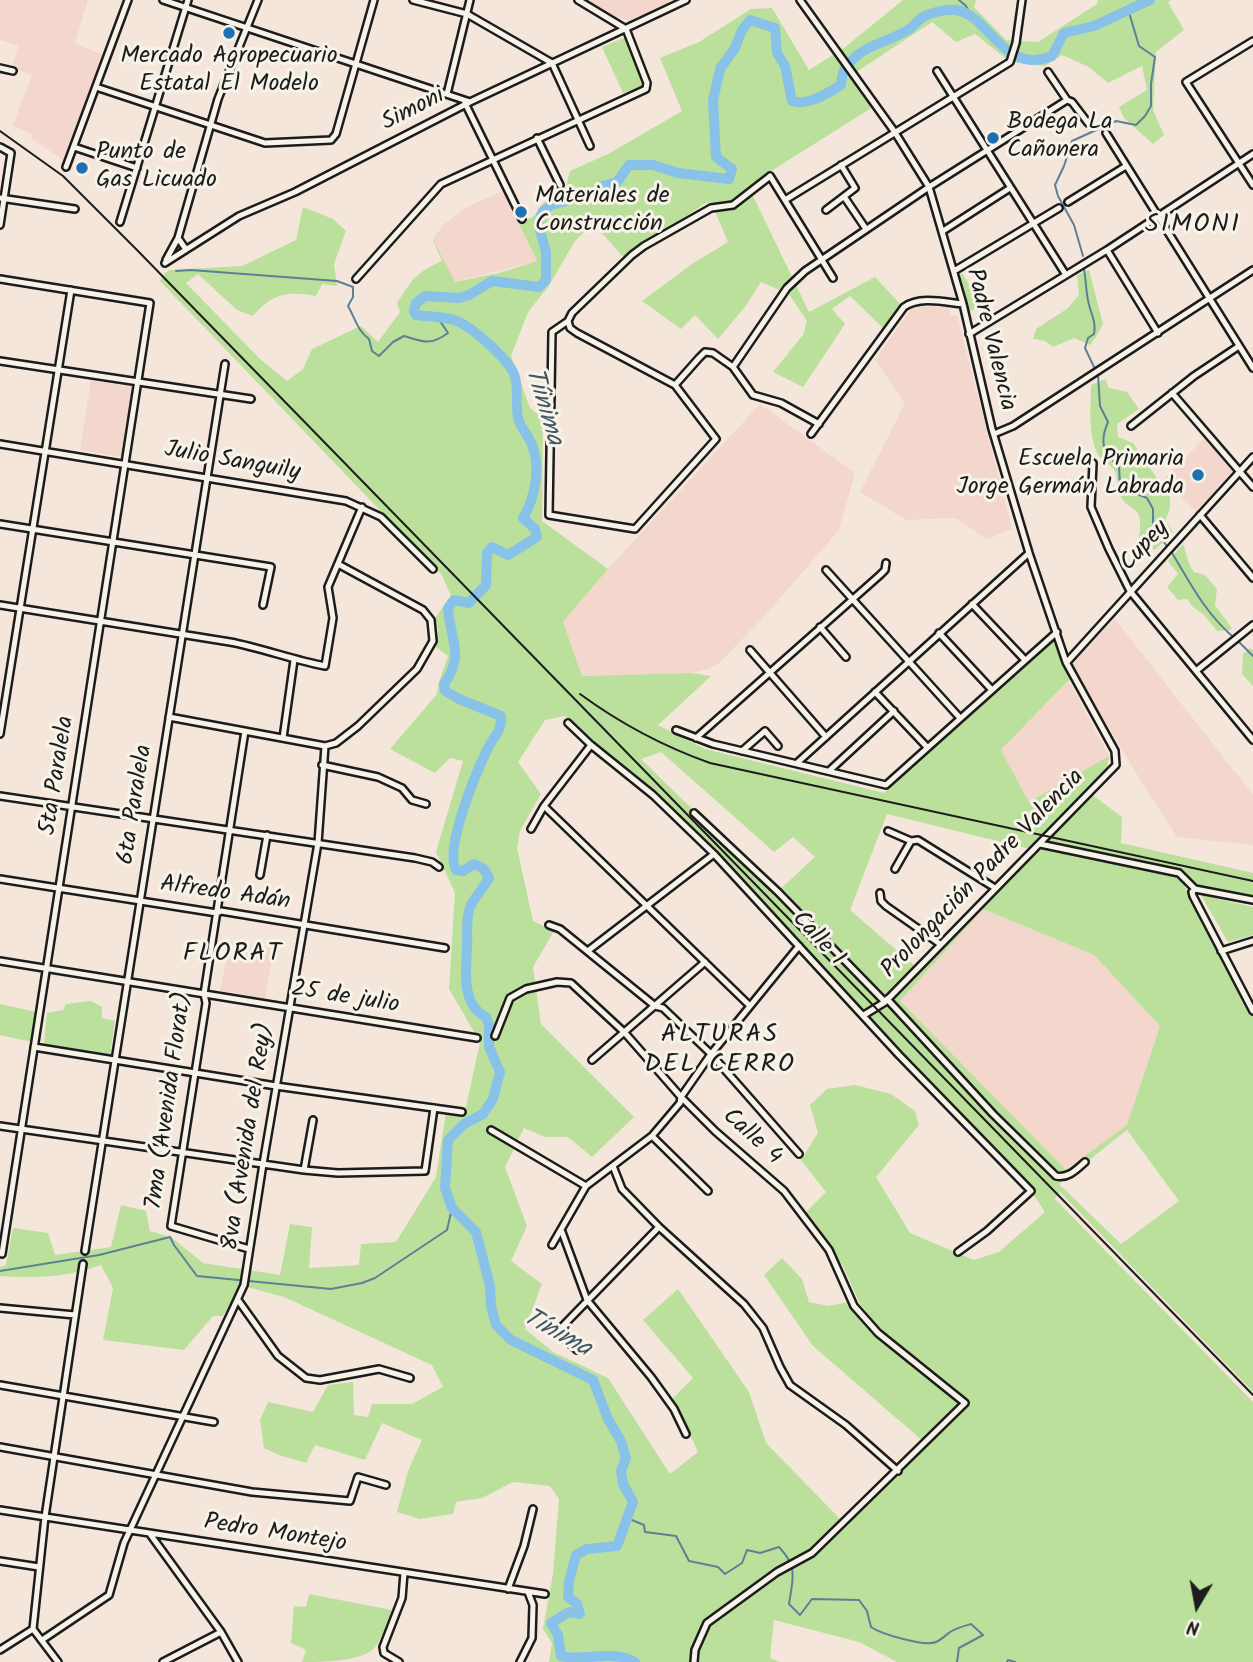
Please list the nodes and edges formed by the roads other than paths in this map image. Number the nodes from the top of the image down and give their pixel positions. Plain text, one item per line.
1 (128, 0) edge
2 (163, 0) edge
3 (188, 0) edge
4 (258, 0) edge
5 (374, 0) edge
6 (413, 0) edge
7 (470, 0) edge
8 (578, 0) edge
9 (686, 0) edge
10 (800, 0) edge
11 (1022, 0) edge
12 (186, 7) junction
13 (467, 14) junction
14 (247, 27) junction
15 (626, 29) junction
16 (1253, 41) edge
17 (552, 63) junction
18 (356, 64) junction
19 (0, 68) edge
20 (13, 71) dead end
21 (937, 71) dead end
22 (1048, 72) dead end
23 (96, 87) junction
24 (447, 94) junction
25 (953, 96) junction
26 (1068, 100) junction
27 (467, 102) junction
28 (155, 107) junction
29 (579, 119) junction
30 (1088, 123) dead end
31 (210, 125) junction
32 (894, 131) junction
33 (1106, 133) dead end
34 (537, 138) junction
35 (590, 146) dead end
36 (0, 147) edge
37 (75, 147) junction
38 (987, 151) junction
39 (1253, 155) edge
40 (493, 159) junction
41 (1239, 163) junction
42 (841, 164) junction
43 (1126, 166) junction
44 (66, 167) dead end
45 (137, 168) junction
46 (560, 184) dead end
47 (1253, 184) edge
48 (929, 187) junction
49 (1010, 188) junction
50 (2, 198) edge
51 (845, 198) junction
52 (785, 200) junction
53 (1068, 202) dead end
54 (1059, 208) dead end
55 (75, 209) dead end
56 (826, 210) dead end
57 (1159, 215) junction
58 (522, 219) dead end
59 (120, 222) dead end
60 (1033, 224) junction
61 (0, 225) edge
62 (866, 229) junction
63 (943, 231) junction
64 (178, 239) junction
65 (186, 248) junction
66 (1107, 250) junction
67 (821, 259) junction
68 (1253, 270) edge
69 (954, 271) junction
70 (1066, 275) junction
71 (833, 278) dead end
72 (0, 279) edge
73 (356, 279) dead end
74 (71, 290) junction
75 (1209, 299) junction
76 (963, 304) junction
77 (568, 321) junction
78 (1158, 333) junction
79 (970, 334) junction
80 (1238, 346) junction
81 (0, 361) edge
82 (225, 364) dead end
83 (733, 367) junction
84 (1253, 368) edge
85 (59, 370) junction
86 (138, 382) junction
87 (675, 385) junction
88 (1172, 393) junction
89 (220, 394) junction
90 (251, 399) dead end
91 (819, 424) junction
92 (1131, 426) dead end
93 (811, 434) dead end
94 (994, 434) junction
95 (0, 444) edge
96 (46, 451) junction
97 (1253, 457) edge
98 (125, 463) junction
99 (1093, 463) dead end
100 (1239, 472) junction
101 (207, 476) junction
102 (1253, 487) edge
103 (362, 507) junction
104 (1200, 515) junction
105 (0, 524) edge
106 (33, 529) junction
107 (113, 542) junction
108 (1029, 553) junction
109 (195, 555) junction
110 (886, 563) dead end
111 (338, 564) junction
112 (433, 569) dead end
113 (825, 570) dead end
114 (1253, 578) edge
115 (1130, 590) junction
116 (851, 599) junction
117 (972, 604) junction
118 (0, 605) edge
119 (263, 605) dead end
120 (20, 609) junction
121 (100, 621) junction
122 (1253, 625) edge
123 (820, 627) junction
124 (1057, 632) junction
125 (939, 633) junction
126 (182, 634) junction
127 (1060, 643) junction
128 (750, 650) dead end
129 (1077, 650) junction
130 (846, 657) dead end
131 (294, 660) junction
132 (1025, 660) junction
133 (908, 662) junction
134 (1066, 663) junction
135 (1196, 671) junction
136 (768, 672) junction
137 (992, 690) junction
138 (875, 692) junction
139 (894, 711) junction
140 (169, 717) junction
141 (960, 718) junction
142 (568, 723) dead end
143 (676, 730) dead end
144 (245, 731) junction
145 (0, 734) edge
146 (826, 737) junction
147 (283, 738) junction
148 (696, 738) junction
149 (1253, 740) edge
150 (591, 745) junction
151 (325, 746) junction
152 (778, 746) dead end
153 (927, 747) junction
154 (742, 751) junction
155 (1115, 751) joint
156 (797, 763) junction
157 (322, 765) junction
158 (829, 771) junction
159 (0, 796) edge
160 (426, 804) dead end
161 (544, 806) junction
162 (71, 808) junction
163 (694, 813) dead end
164 (153, 820) junction
165 (229, 830) junction
166 (531, 830) dead end
167 (888, 831) dead end
168 (267, 835) junction
169 (911, 841) junction
170 (318, 843) junction
171 (1040, 844) junction
172 (714, 855) junction
173 (439, 867) dead end
174 (895, 869) dead end
175 (260, 875) dead end
176 (0, 879) edge
177 (59, 888) junction
178 (995, 888) junction
179 (1195, 889) junction
180 (880, 893) dead end
181 (1253, 900) edge
182 (140, 901) junction
183 (648, 906) junction
184 (217, 913) junction
185 (304, 923) junction
186 (549, 926) dead end
187 (1253, 941) edge
188 (940, 944) junction
189 (799, 946) junction
190 (445, 948) dead end
191 (589, 950) junction
192 (1222, 951) junction
193 (0, 961) edge
194 (705, 962) junction
195 (47, 968) junction
196 (127, 982) junction
197 (204, 994) junction
198 (1253, 996) edge
199 (1245, 998) junction
200 (886, 1001) junction
201 (749, 1005) junction
202 (655, 1006) junction
203 (289, 1008) junction
204 (1253, 1011) edge
205 (864, 1015) junction
206 (625, 1033) junction
207 (495, 1036) dead end
208 (477, 1038) dead end
209 (34, 1047) junction
210 (711, 1054) junction
211 (115, 1059) junction
212 (592, 1060) dead end
213 (197, 1073) junction
214 (276, 1086) junction
215 (681, 1097) junction
216 (434, 1108) junction
217 (462, 1112) dead end
218 (313, 1120) dead end
219 (0, 1126) edge
220 (22, 1129) junction
221 (491, 1130) dead end
222 (652, 1136) junction
223 (102, 1140) junction
224 (182, 1152) junction
225 (799, 1154) dead end
226 (1085, 1162) dead end
227 (262, 1164) junction
228 (613, 1166) junction
229 (304, 1170) junction
230 (586, 1186) junction
231 (708, 1191) dead end
232 (659, 1227) junction
233 (562, 1232) junction
234 (552, 1245) dead end
235 (249, 1249) junction
236 (85, 1251) dead end
237 (958, 1252) dead end
238 (2, 1254) dead end
239 (83, 1264) dead end
240 (238, 1300) junction
241 (587, 1300) junction
242 (0, 1308) edge
243 (75, 1315) junction
244 (577, 1350) dead end
245 (410, 1378) dead end
246 (0, 1385) edge
247 (62, 1396) junction
248 (184, 1416) junction
249 (214, 1422) dead end
250 (686, 1434) dead end
251 (0, 1447) edge
252 (54, 1455) junction
253 (898, 1471) junction
254 (158, 1474) junction
255 (386, 1485) dead end
256 (533, 1509) dead end
257 (0, 1510) edge
258 (45, 1517) junction
259 (131, 1529) junction
260 (150, 1534) junction
261 (0, 1562) edge
262 (39, 1567) junction
263 (404, 1573) junction
264 (508, 1588) junction
265 (528, 1592) junction
266 (545, 1594) dead end
267 (33, 1629) junction
268 (221, 1632) junction
269 (42, 1640) junction
270 (0, 1650) edge
271 (175, 1655) junction
272 (58, 1662) edge
273 (163, 1662) edge
274 (180, 1662) edge
275 (238, 1662) edge
276 (399, 1662) edge
277 (520, 1662) edge
278 (694, 1662) edge

1 - 23 street
2 - 12 street
3 - 12 street
4 - 14 street
5 - 18 street
6 - 13 street
7 - 13 street
8 - 15 street
9 - 15 street, Simoni
10 - 32 street, Padre Valencia
11 - 25 street
12 - 14 street
12 - 28 street
13 - 17 street
13 - 24 street
14 - 18 street
14 - 31 street
15 - 17 street, Simoni
15 - 29 street
16 - 41 street
17 - 27 street, Simoni
17 - 29 street
18 - 24 street
18 - 31 street
19 - 20 street
21 - 25 street
22 - 26 street
23 - 28 street
23 - 37 street
24 - 27 street
25 - 32 street
25 - 38 street
26 - 30 street
26 - 38 street
27 - 40 street
27 - 65 street, Simoni
28 - 31 street
28 - 45 street
29 - 34 street
29 - 35 street
31 - 64 street
32 - 42 street
32 - 48 street, Padre Valencia
33 - 43 street
34 - 40 street
34 - 46 street
36 - 50 street
37 - 44 street
37 - 45 street
38 - 48 street
38 - 49 street
39 - 41 street
40 - 58 street
40 - 73 street
41 - 47 street
41 - 57 street
42 - 51 street
42 - 52 street
43 - 53 street
43 - 57 street
45 - 59 street
48 - 62 street
48 - 63 street, Padre Valencia
49 - 60 street
49 - 63 street
50 - 55 street
50 - 61 street
51 - 56 street
51 - 62 street
52 - 67 street
52 - 77 street
54 - 60 street
57 - 66 street
57 - 75 street
60 - 69 street
60 - 70 street
62 - 67 street
63 - 69 street, Padre Valencia
64 - 65 street
64 - 65 street, Simoni
66 - 70 street
66 - 78 street
67 - 71 street
67 - 83 street
68 - 75 street
69 - 76 street, Padre Valencia
70 - 79 street
72 - 74 street
74 - 85 street
74 - 86 street, 5ta Paralela
75 - 78 street
75 - 80 street
76 - 79 street, Padre Valencia
76 - 91 street
77 - 87 street
77 - 87 street
78 - 94 street
79 - 94 street, Padre Valencia
80 - 84 street
80 - 88 street
81 - 85 street
82 - 89 street, 6ta Paralela
83 - 87 street
83 - 91 street
85 - 86 street
85 - 96 street
86 - 89 street
86 - 98 street, 5ta Paralela
88 - 92 street
88 - 100 street
89 - 90 street
89 - 101 street, 6ta Paralela
91 - 93 street
94 - 108 street, Padre Valencia
95 - 96 street, Julio Sanguily
96 - 98 street, Julio Sanguily
96 - 106 street
97 - 100 street, Cupey
98 - 101 street, Julio Sanguily
98 - 107 street, 5ta Paralela
99 - 115 street
100 - 102 street
100 - 104 street, Cupey
101 - 103 street, Julio Sanguily
101 - 109 street, 6ta Paralela
103 - 111 street
103 - 112 street, Julio Sanguily
104 - 114 street
104 - 115 street, Cupey
105 - 106 street
106 - 107 street
106 - 120 street
107 - 109 street
107 - 121 street, 5ta Paralela
108 - 117 street
108 - 124 street, Padre Valencia
109 - 119 street
109 - 126 street, 6ta Paralela
110 - 116 street
111 - 131 street
111 - 151 street
113 - 116 street
115 - 129 street, Cupey
115 - 135 street
116 - 123 street
116 - 133 street
117 - 125 street
117 - 132 street
118 - 120 street
120 - 121 street
120 - 145 street
121 - 126 street
121 - 162 street, 5ta Paralela
122 - 135 street
123 - 130 street
123 - 136 street
124 - 127 street, Padre Valencia
124 - 132 street
125 - 133 street
125 - 137 street
126 - 131 street
126 - 140 street, 6ta Paralela
127 - 129 street
127 - 134 street, Padre Valencia
128 - 136 street
129 - 134 street, Cupey
131 - 147 street
132 - 137 street
133 - 138 street
133 - 141 street
134 - 155 street, Padre Valencia
135 - 149 street
136 - 146 street
136 - 148 street
137 - 141 street
138 - 139 street
138 - 146 street
139 - 153 street
139 - 158 street
140 - 144 street
140 - 164 street, 6ta Paralela
141 - 153 street
142 - 150 street, Calle 1
143 - 148 street
144 - 147 street
144 - 165 street, 7ma (Avenida Florat)
146 - 156 street
147 - 151 street
148 - 154 street
150 - 161 street
150 - 172 street, Calle 1
151 - 157 street, 8va (Avenida del Rey)
152 - 154 street
153 - 158 street
154 - 156 street
155 - 171 street, Prolongación Padre Valencia
156 - 158 street
157 - 160 street
157 - 170 street, 8va (Avenida del Rey)
159 - 162 street
161 - 166 street
161 - 183 street
162 - 164 street
162 - 177 street, 5ta Paralela
163 - 200 street
164 - 165 street
164 - 182 street, 6ta Paralela
165 - 168 street
165 - 184 street, 7ma (Avenida Florat)
167 - 169 street
168 - 170 street
168 - 175 street
169 - 174 street
169 - 178 street
170 - 173 street
170 - 185 street, 8va (Avenida del Rey)
171 - 178 street, Prolongación Padre Valencia
171 - 179 street
172 - 183 street
172 - 189 street, Calle 1
176 - 177 street, Alfredo Adán
177 - 182 street, Alfredo Adán
177 - 195 street, 5ta Paralela
178 - 188 street, Prolongación Padre Valencia
179 - 181 street
179 - 192 street
180 - 188 street
182 - 184 street, Alfredo Adán
182 - 196 street, 6ta Paralela
183 - 191 street
183 - 194 street
184 - 185 street, Alfredo Adán
184 - 197 street, 7ma (Avenida Florat)
185 - 190 street, Alfredo Adán
185 - 203 street, 8va (Avenida del Rey)
186 - 191 street
187 - 192 street
188 - 200 street, Prolongación Padre Valencia
189 - 201 street
189 - 205 street, Calle 1
191 - 202 street
192 - 199 street
193 - 195 street, 25 de julio
194 - 201 street
194 - 202 street
195 - 196 street, 25 de julio
195 - 209 street, 5ta Paralela
196 - 197 street, 25 de julio
196 - 211 street, 6ta Paralela
197 - 203 street, 25 de julio
197 - 213 street, 7ma (Avenida Florat)
198 - 199 street
199 - 204 street
200 - 205 street, Prolongación Padre Valencia
200 - 226 street
201 - 210 street
202 - 206 street
202 - 210 street
203 - 208 street, 25 de julio
203 - 214 street, 8va (Avenida del Rey)
205 - 237 street, Calle 1
206 - 207 street, Calle 4
206 - 212 street
206 - 215 street, Calle 4
209 - 211 street
209 - 220 street, 5ta Paralela
210 - 215 street
210 - 225 street
211 - 213 street
211 - 223 street, 6ta Paralela
213 - 214 street
213 - 224 street, 7ma (Avenida Florat)
214 - 216 street
214 - 227 street, 8va (Avenida del Rey)
215 - 222 street
215 - 253 street, Calle 4
216 - 217 street
216 - 229 street
218 - 229 street
219 - 220 street
220 - 223 street
220 - 238 street, 5ta Paralela
221 - 230 street
222 - 228 street
222 - 231 street
223 - 224 street
223 - 236 street, 6ta Paralela
224 - 227 street
224 - 235 street, 7ma (Avenida Florat)
227 - 229 street
227 - 235 street, 8va (Avenida del Rey)
228 - 230 street
228 - 232 street
230 - 233 street
232 - 241 street
232 - 253 street
233 - 234 street
233 - 241 street
235 - 240 street, 8va (Avenida del Rey)
239 - 243 street
240 - 245 street
240 - 248 street, 8va (Avenida del Rey)
241 - 244 street
241 - 250 street
242 - 243 street
243 - 247 street
246 - 247 street
247 - 248 street
247 - 252 street
248 - 249 street
248 - 254 street, 8va (Avenida del Rey)
251 - 252 street
252 - 254 street
252 - 258 street
253 - 278 street
254 - 255 street
254 - 259 street, 8va (Avenida del Rey)
256 - 264 street
257 - 258 street, Pedro Montejo
258 - 259 street, Pedro Montejo
258 - 262 street
259 - 260 street, Pedro Montejo
259 - 269 street, 8va (Avenida del Rey)
260 - 263 street, Pedro Montejo
260 - 268 street
261 - 262 street
262 - 267 street
263 - 264 street, Pedro Montejo
263 - 276 street
264 - 265 street, Pedro Montejo
265 - 266 street, Pedro Montejo
265 - 277 street
267 - 269 street
267 - 270 street
268 - 271 street
268 - 275 street
269 - 272 street
271 - 273 street
271 - 274 street

